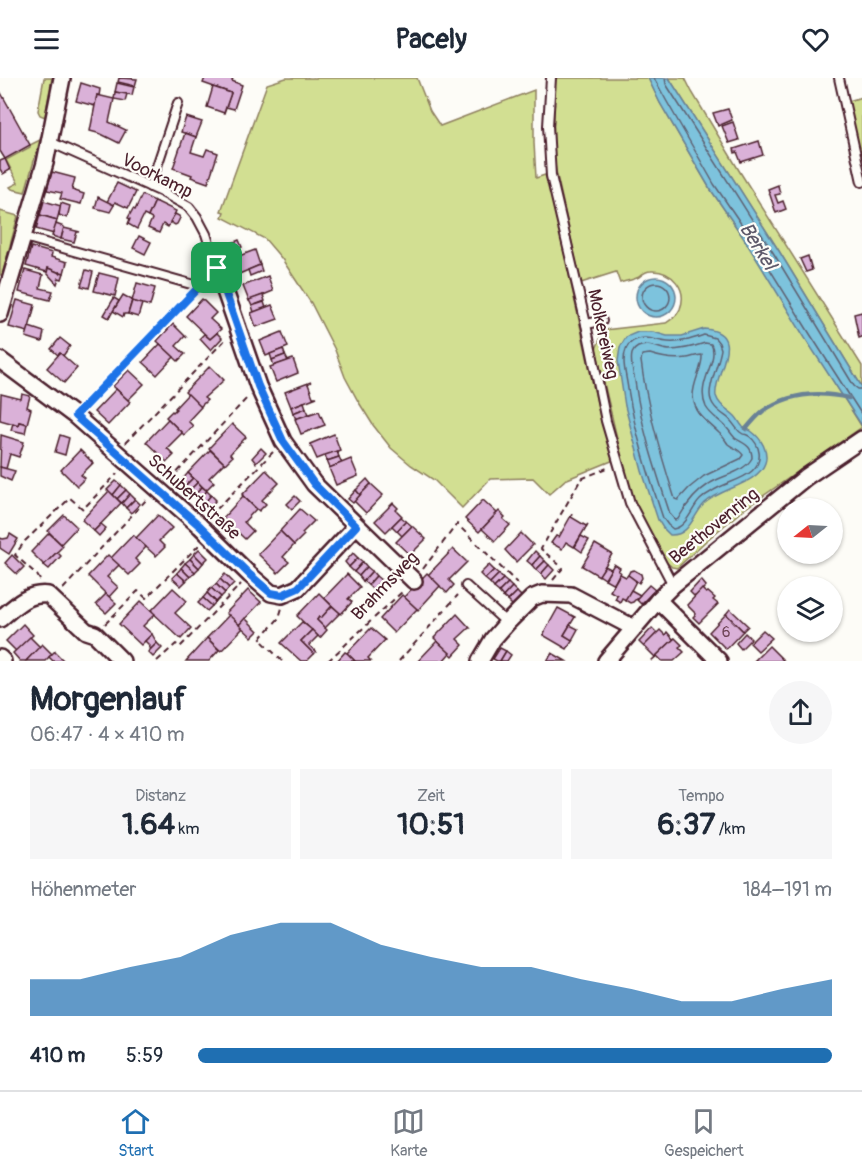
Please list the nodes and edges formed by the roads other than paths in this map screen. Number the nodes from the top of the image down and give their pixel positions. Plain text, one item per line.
1 (62, 78) edge
2 (551, 78) edge
3 (839, 78) edge
4 (178, 103) dead end
5 (50, 142) junction
6 (862, 182) edge
7 (150, 187) junction
8 (24, 237) junction
9 (217, 268) joint
10 (198, 286) road end
11 (0, 314) edge
12 (602, 321) dead end
13 (586, 324) junction
14 (0, 360) edge
15 (858, 442) edge
16 (356, 526) junction
17 (414, 580) road end
18 (673, 585) junction
19 (466, 586) road end
20 (658, 600) junction
21 (0, 619) edge
22 (507, 622) junction
23 (634, 628) junction
24 (122, 661) edge
25 (480, 661) edge
26 (606, 661) edge
27 (719, 661) edge

1 - 5 street
2 - 13 lane, Molkereiweg
3 - 6 lane
4 - 7 lane
5 - 7 lane, Voorkamp
5 - 8 street
7 - 9 lane, Voorkamp
8 - 10 lane
8 - 11 street
9 - 16 street
12 - 13 lane
13 - 18 lane, Molkereiweg
14 - 16 street, Schubertstraße
15 - 18 street, Beethovenring
16 - 17 street
18 - 20 street, Beethovenring
19 - 22 lane
20 - 23 street, Beethovenring
20 - 27 street
21 - 24 street
22 - 23 street
22 - 25 street
23 - 26 street, Beethovenring

